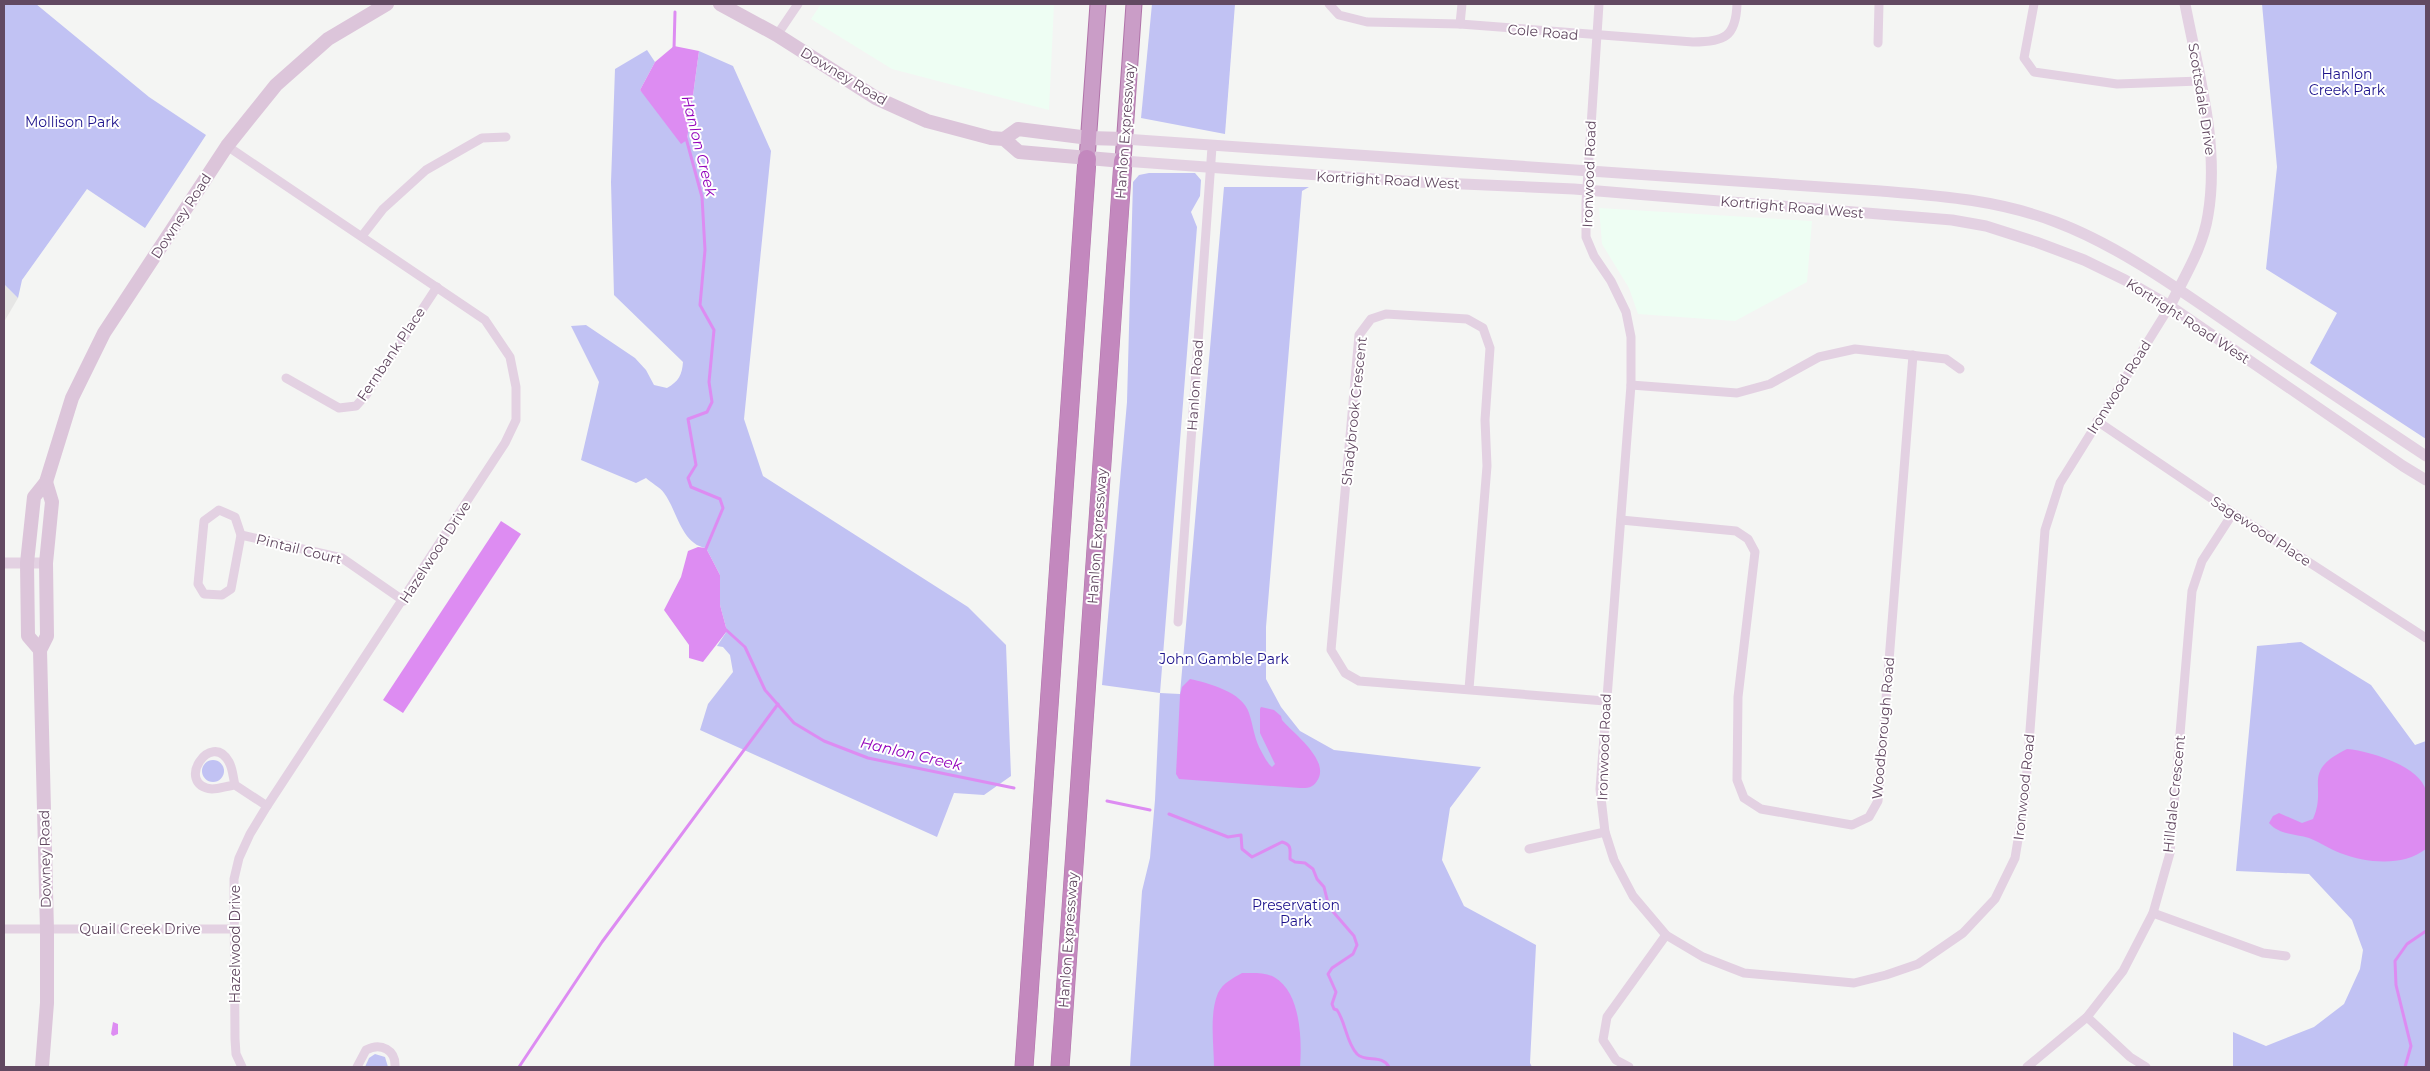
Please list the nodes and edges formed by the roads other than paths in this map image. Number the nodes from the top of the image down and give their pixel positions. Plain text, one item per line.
1 (387, 4) edge
2 (720, 4) edge
3 (798, 4) edge
4 (1098, 4) edge
5 (1134, 4) edge
6 (1329, 4) edge
7 (1462, 4) edge
8 (1599, 4) edge
9 (1738, 4) edge
10 (1879, 4) edge
11 (2034, 4) edge
12 (2185, 4) edge
13 (1460, 24) junction
14 (777, 35) junction
15 (1597, 36) junction
16 (1878, 43) dead end
17 (2200, 81) junction
18 (506, 137) dead end
19 (1088, 138) junction
20 (1004, 139) junction
21 (1124, 139) junction
22 (227, 146) junction
23 (1212, 147) junction
24 (1087, 159) junction
25 (1123, 161) junction
26 (1210, 169) junction
27 (1588, 171) junction
28 (1586, 191) junction
29 (362, 236) junction
30 (437, 287) junction
31 (2178, 289) junction
32 (2170, 306) junction
33 (1913, 355) junction
34 (1960, 370) dead end
35 (286, 378) dead end
36 (1631, 385) junction
37 (2098, 421) junction
38 (2426, 456) edge
39 (2426, 480) edge
40 (46, 482) junction
41 (2233, 513) junction
42 (1621, 520) junction
43 (241, 535) junction
44 (4, 563) edge
45 (27, 563) junction
46 (46, 563) junction
47 (404, 601) junction
48 (1178, 622) dead end
49 (2426, 638) edge
50 (40, 650) junction
51 (1470, 689) junction
52 (1605, 701) junction
53 (235, 785) junction
54 (267, 806) junction
55 (1605, 832) junction
56 (1529, 849) dead end
57 (2153, 913) junction
58 (234, 928) junction
59 (4, 929) edge
60 (47, 930) junction
61 (1666, 935) junction
62 (2286, 956) dead end
63 (2087, 1017) junction
64 (42, 1067) edge
65 (242, 1067) edge
66 (357, 1067) edge
67 (395, 1067) edge
68 (1024, 1067) edge
69 (1060, 1067) edge
70 (1629, 1067) edge
71 (2027, 1067) edge
72 (2146, 1067) edge

1 - 22 main road, Downey Road
2 - 14 main road, Downey Road
3 - 14 street
4 - 19 highway
5 - 21 highway, Hanlon Expressway
6 - 13 street, Cole Road
7 - 13 street
8 - 15 street, Ironwood Road
9 - 15 street, Cole Road
10 - 16 street
11 - 17 street
12 - 17 street, Scottsdale Drive
13 - 15 street, Cole Road
14 - 20 main road, Downey Road
15 - 27 street, Ironwood Road
17 - 31 street, Scottsdale Drive
18 - 29 street
19 - 20 main road
19 - 21 main road
19 - 24 highway
20 - 24 main road, Downey Road
21 - 23 street, Kortright Road West
21 - 25 highway, Hanlon Expressway
22 - 29 street, Hazelwood Drive
22 - 40 main road, Downey Road
23 - 26 street, Hanlon Road
23 - 27 street, Kortright Road West
24 - 25 main road, Kortright Road West
24 - 68 highway
25 - 26 street, Kortright Road West
25 - 69 highway, Hanlon Expressway
26 - 28 street, Kortright Road West
26 - 48 street, Hanlon Road
27 - 28 street, Ironwood Road
27 - 31 street, Kortright Road West
28 - 32 street, Kortright Road West
28 - 36 street, Ironwood Road
29 - 30 street, Hazelwood Drive
30 - 35 street, Fernbank Place
30 - 47 street, Hazelwood Drive
31 - 32 street, Scottsdale Drive
31 - 38 street, Kortright Road West
32 - 37 street, Ironwood Road
32 - 39 street, Kortright Road West
33 - 34 street
33 - 36 street
33 - 42 street, Woodborough Road
36 - 42 street, Ironwood Road
37 - 41 street, Sagewood Place
37 - 61 street, Ironwood Road
40 - 45 main road, Downey Road
40 - 46 main road, Downey Road
41 - 49 street, Sagewood Place
41 - 57 street, Hilldale Crescent
42 - 52 street, Ironwood Road
43 - 43 street, Pintail Court
43 - 47 street, Pintail Court
44 - 45 street
45 - 46 street
45 - 50 main road, Downey Road
46 - 50 main road, Downey Road
47 - 54 street, Hazelwood Drive
50 - 60 main road, Downey Road
51 - 51 street, Shadybrook Crescent
51 - 52 street, Shadybrook Crescent
52 - 55 street, Ironwood Road
53 - 53 street
53 - 54 street
54 - 58 street, Hazelwood Drive
55 - 56 street
55 - 61 street, Ironwood Road
57 - 62 street
57 - 63 street, Hilldale Crescent
58 - 60 street, Quail Creek Drive
58 - 65 street, Hazelwood Drive
59 - 60 street, Quail Creek Drive
60 - 64 main road, Downey Road
61 - 70 street
63 - 71 street, Hilldale Crescent
63 - 72 street
66 - 67 street

